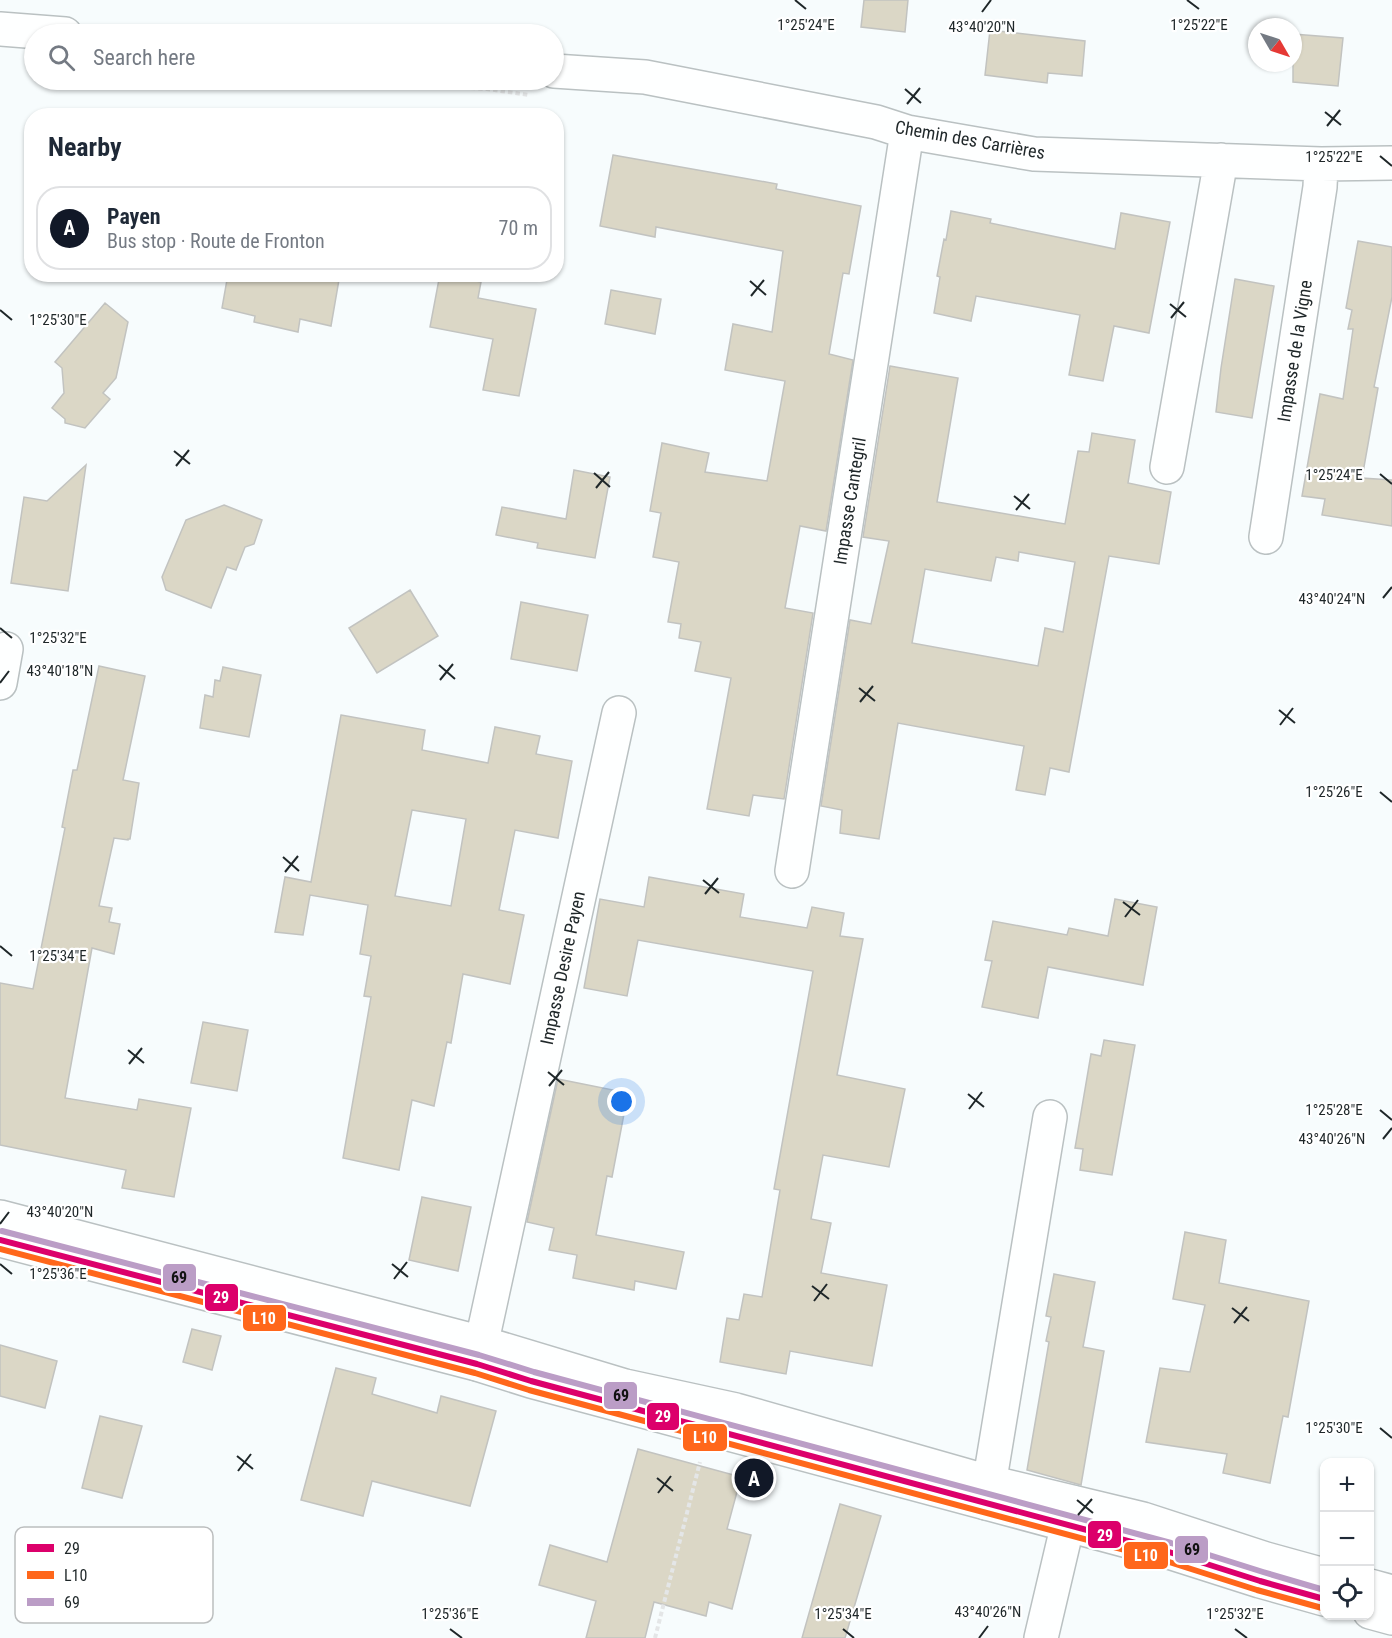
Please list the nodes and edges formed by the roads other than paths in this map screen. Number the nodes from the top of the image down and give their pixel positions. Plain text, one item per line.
1 (0, 29) edge
2 (24, 31) edge
3 (564, 71) edge
4 (907, 132) junction
5 (1221, 160) junction
6 (1392, 163) edge
7 (1321, 164) junction
8 (1167, 467) dead end
9 (1266, 537) dead end
10 (6, 649) dead end
11 (0, 683) edge
12 (619, 713) dead end
13 (792, 871) dead end
14 (1050, 1117) dead end
15 (0, 1217) edge
16 (0, 1240) edge
17 (480, 1354) junction
18 (987, 1492) junction
19 (1070, 1513) junction
20 (1320, 1574) edge
21 (1374, 1587) edge
22 (1392, 1592) edge
23 (1320, 1598) edge
24 (1374, 1613) edge
25 (1392, 1618) edge
26 (1041, 1638) edge

1 - 2 street
3 - 4 street, Chemin des Carrières
4 - 5 street, Chemin des Carrières
4 - 13 street, Impasse Cantegril
5 - 7 street, Chemin des Carrières
5 - 8 street
6 - 7 street, Chemin des Carrières
7 - 9 street, Impasse de la Vigne
10 - 11 street
12 - 17 street, Impasse Desire Payen
14 - 18 street
15 - 17 street
16 - 17 street
17 - 18 street
17 - 18 street
18 - 19 street
19 - 20 street
19 - 23 street
19 - 26 street
21 - 22 street
24 - 25 street

